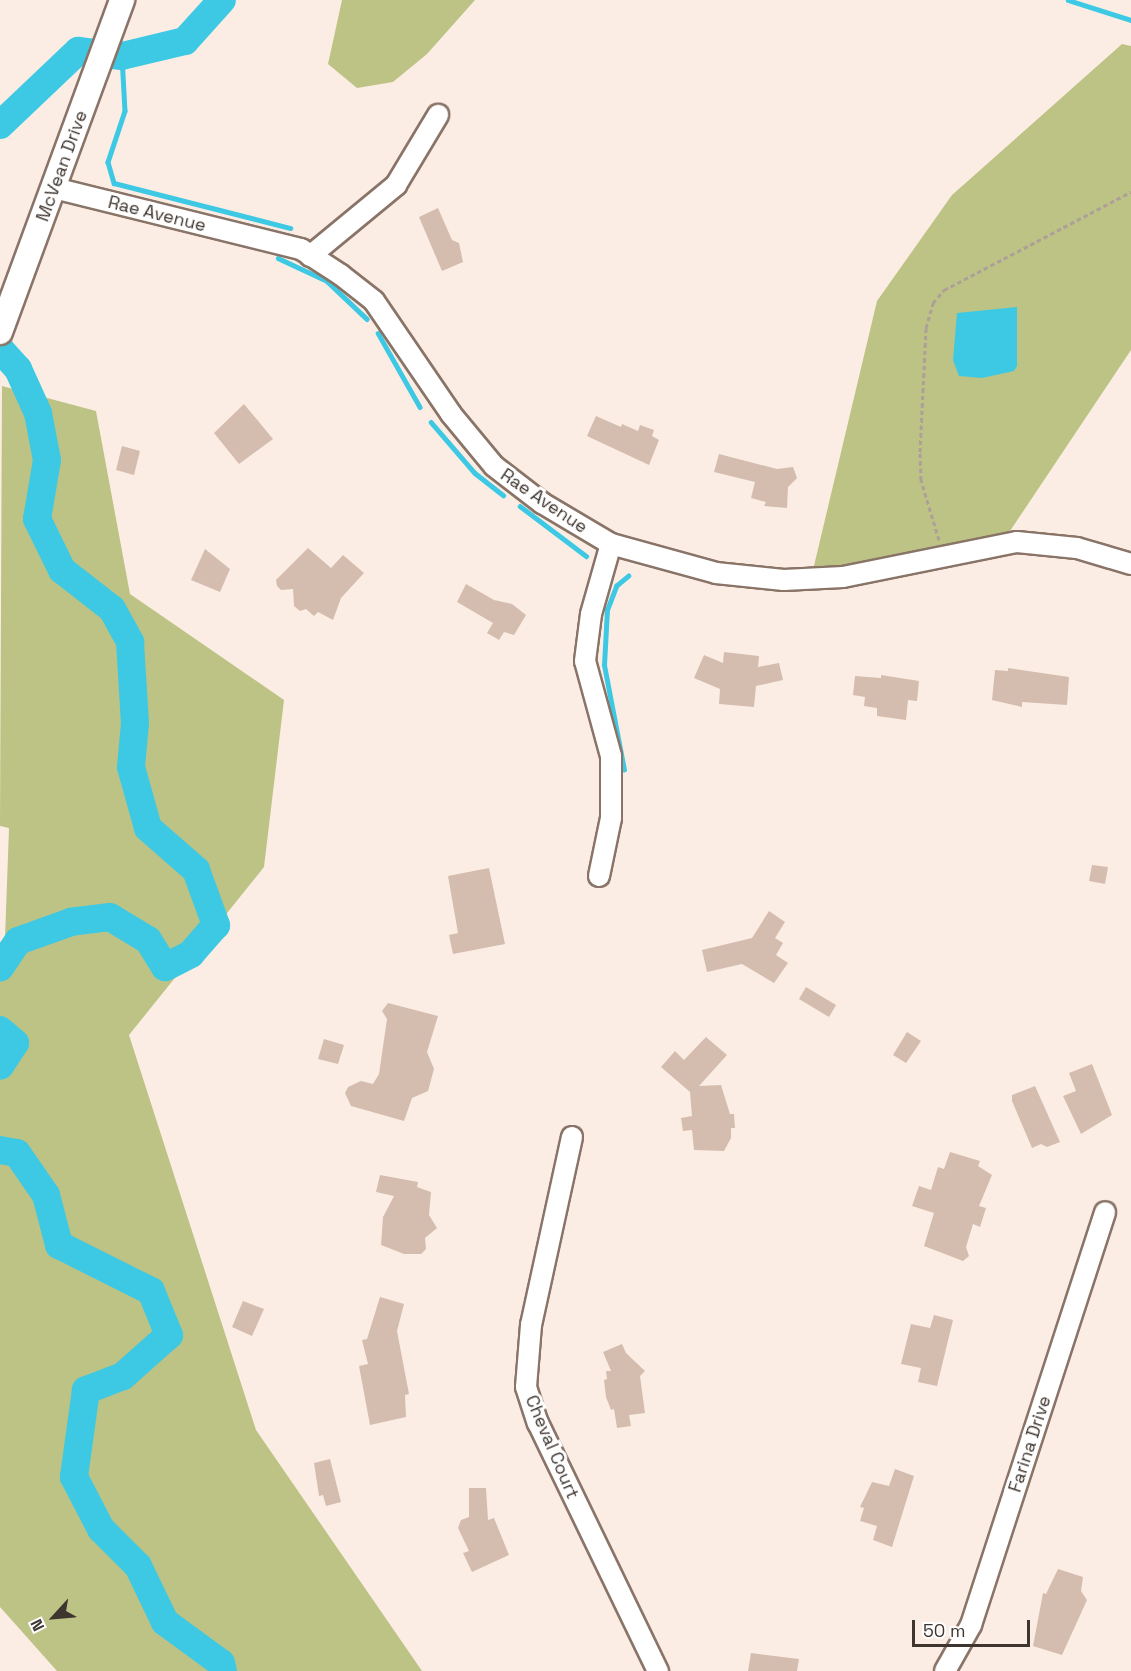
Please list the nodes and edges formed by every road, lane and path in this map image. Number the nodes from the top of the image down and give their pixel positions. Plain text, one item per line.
1 (122, 0) edge
2 (438, 115) dead end
3 (54, 188) junction
4 (1131, 192) edge
5 (310, 256) junction
6 (1, 329) edge
7 (611, 544) junction
8 (944, 555) junction
9 (1131, 564) edge
10 (599, 876) dead end
11 (572, 1137) dead end
12 (1105, 1212) dead end
13 (658, 1671) edge
14 (945, 1671) edge

1 - 3 main road, McVean Drive
2 - 5 street
3 - 5 street, Rae Avenue
3 - 6 main road, McVean Drive
4 - 8 path
5 - 7 street, Rae Avenue
7 - 8 street, Rae Avenue
7 - 10 street
8 - 9 street, Rae Avenue
11 - 13 street, Cheval Court
12 - 14 street, Farina Drive

